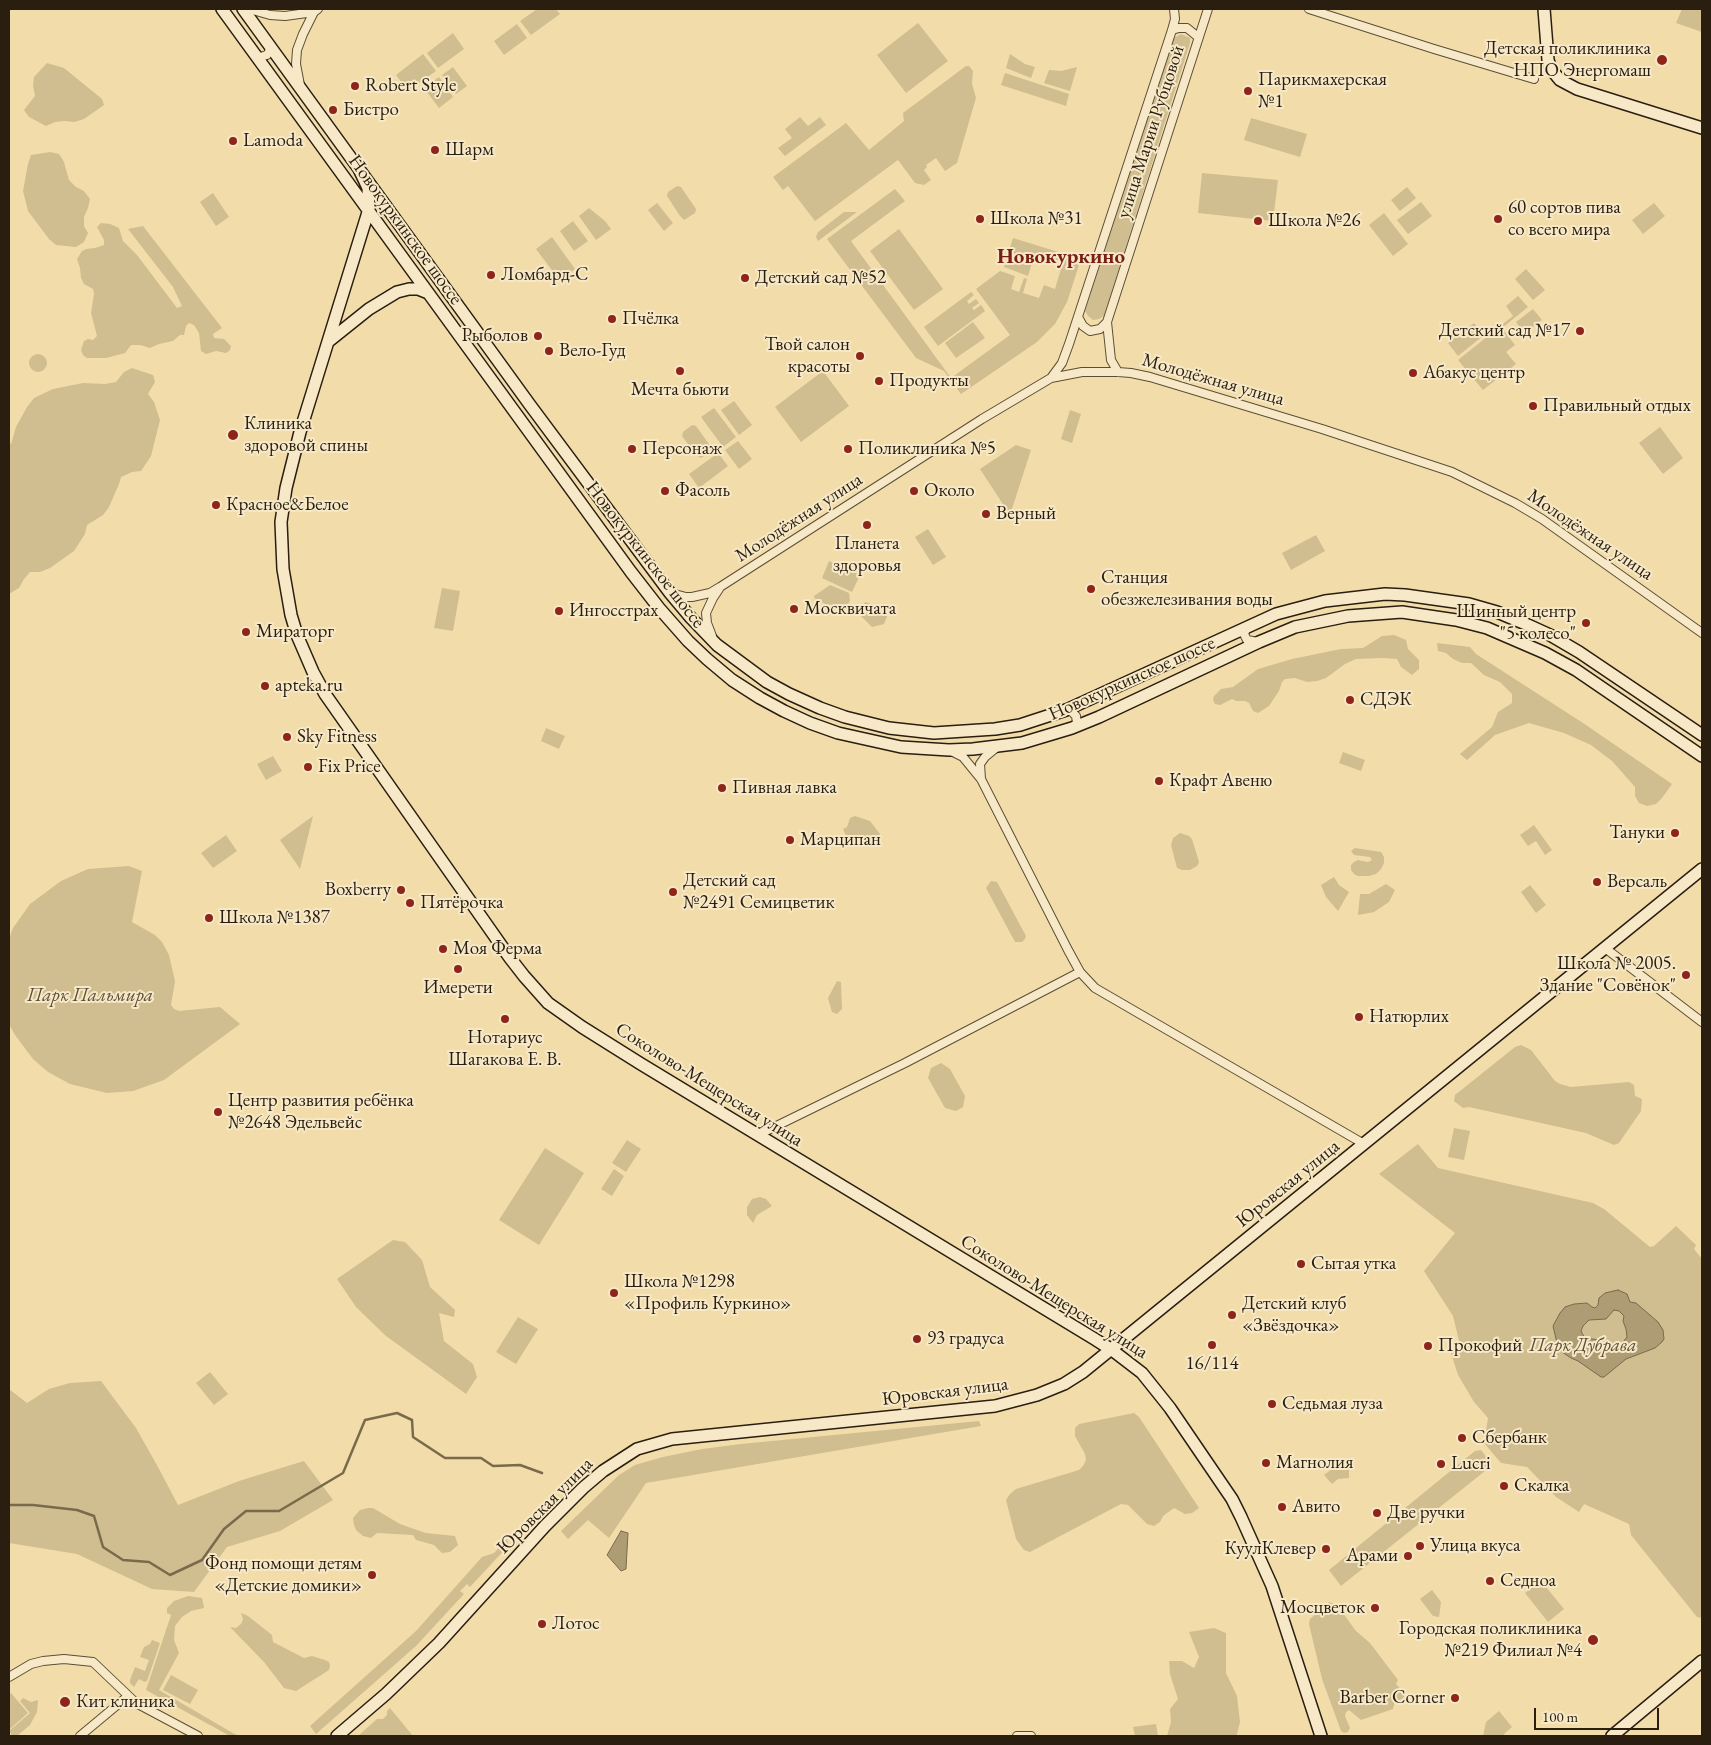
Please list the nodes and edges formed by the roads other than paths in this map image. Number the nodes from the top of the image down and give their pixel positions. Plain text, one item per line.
1 (222, 9) edge
2 (243, 9) edge
3 (249, 9) edge
4 (1174, 9) edge
5 (1208, 9) edge
6 (1309, 9) edge
7 (1544, 9) edge
8 (316, 10) edge
9 (1172, 30) junction
10 (1198, 37) junction
11 (268, 43) junction
12 (255, 54) junction
13 (1534, 79) dead end
14 (300, 85) junction
15 (1702, 128) edge
16 (359, 169) junction
17 (388, 208) junction
18 (369, 209) junction
19 (428, 292) junction
20 (1078, 318) junction
21 (1107, 322) junction
22 (329, 341) junction
23 (1118, 372) junction
24 (1051, 378) junction
25 (720, 587) junction
26 (670, 593) junction
27 (1250, 624) junction
28 (1702, 633) edge
29 (1258, 642) junction
30 (717, 645) junction
31 (1585, 657) junction
32 (1576, 670) junction
33 (1066, 710) junction
34 (1072, 728) junction
35 (1702, 735) edge
36 (997, 747) junction
37 (949, 750) junction
38 (1702, 756) edge
39 (981, 779) junction
40 (1702, 869) edge
41 (1605, 948) junction
42 (1080, 972) junction
43 (1702, 1022) edge
44 (758, 1136) junction
45 (1364, 1144) junction
46 (1112, 1350) junction
47 (1702, 1661) edge
48 (9, 1677) edge
49 (128, 1696) junction
50 (80, 1736) edge
51 (198, 1736) edge
52 (337, 1736) edge
53 (1017, 1736) edge
54 (1031, 1736) edge
55 (1321, 1736) edge
56 (1612, 1736) edge

1 - 12 street, Новокуркинское шоссе
2 - 11 street, Новокуркинское шоссе
3 - 8 street
4 - 9 street, улица Марии Рубцовой
5 - 10 street, улица Марии Рубцовой
6 - 13 street
7 - 15 street
8 - 14 street
9 - 10 street
9 - 20 street, улица Марии Рубцовой
10 - 21 street, улица Марии Рубцовой
11 - 12 street
11 - 14 street, Новокуркинское шоссе
12 - 18 street, Новокуркинское шоссе
14 - 16 street, Новокуркинское шоссе
16 - 17 street, Новокуркинское шоссе
16 - 18 street, Соколово-Мещерская улица
17 - 18 street
17 - 26 street, Новокуркинское шоссе
18 - 19 street, Новокуркинское шоссе
18 - 22 street, Соколово-Мещерская улица
19 - 22 street
19 - 37 street, Новокуркинское шоссе
20 - 21 street
20 - 24 street, улица Марии Рубцовой
21 - 23 street
22 - 44 street, Соколово-Мещерская улица
23 - 24 street, Молодёжная улица
23 - 28 street, Молодёжная улица
24 - 25 street, Молодёжная улица
25 - 26 street, Молодёжная улица
25 - 30 street, Молодёжная улица
26 - 30 street, Новокуркинское шоссе
27 - 29 street
27 - 31 street, Новокуркинское шоссе
27 - 33 street, Новокуркинское шоссе
29 - 32 street, Новокуркинское шоссе
29 - 34 street, Новокуркинское шоссе
30 - 33 street, Новокуркинское шоссе
31 - 32 street
31 - 35 street, Новокуркинское шоссе
32 - 38 street, Новокуркинское шоссе
33 - 34 street
34 - 36 street, Новокуркинское шоссе
36 - 37 street, Новокуркинское шоссе
36 - 39 street
37 - 39 street
39 - 42 street
40 - 41 street, Юровская улица
41 - 43 street
41 - 45 street, Юровская улица
42 - 44 street
42 - 45 street
44 - 46 street, Соколово-Мещерская улица
45 - 46 street, Юровская улица
46 - 52 street, Юровская улица
46 - 55 street, Соколово-Мещерская улица
47 - 56 street
48 - 49 street
49 - 50 street
49 - 51 street
53 - 54 street

